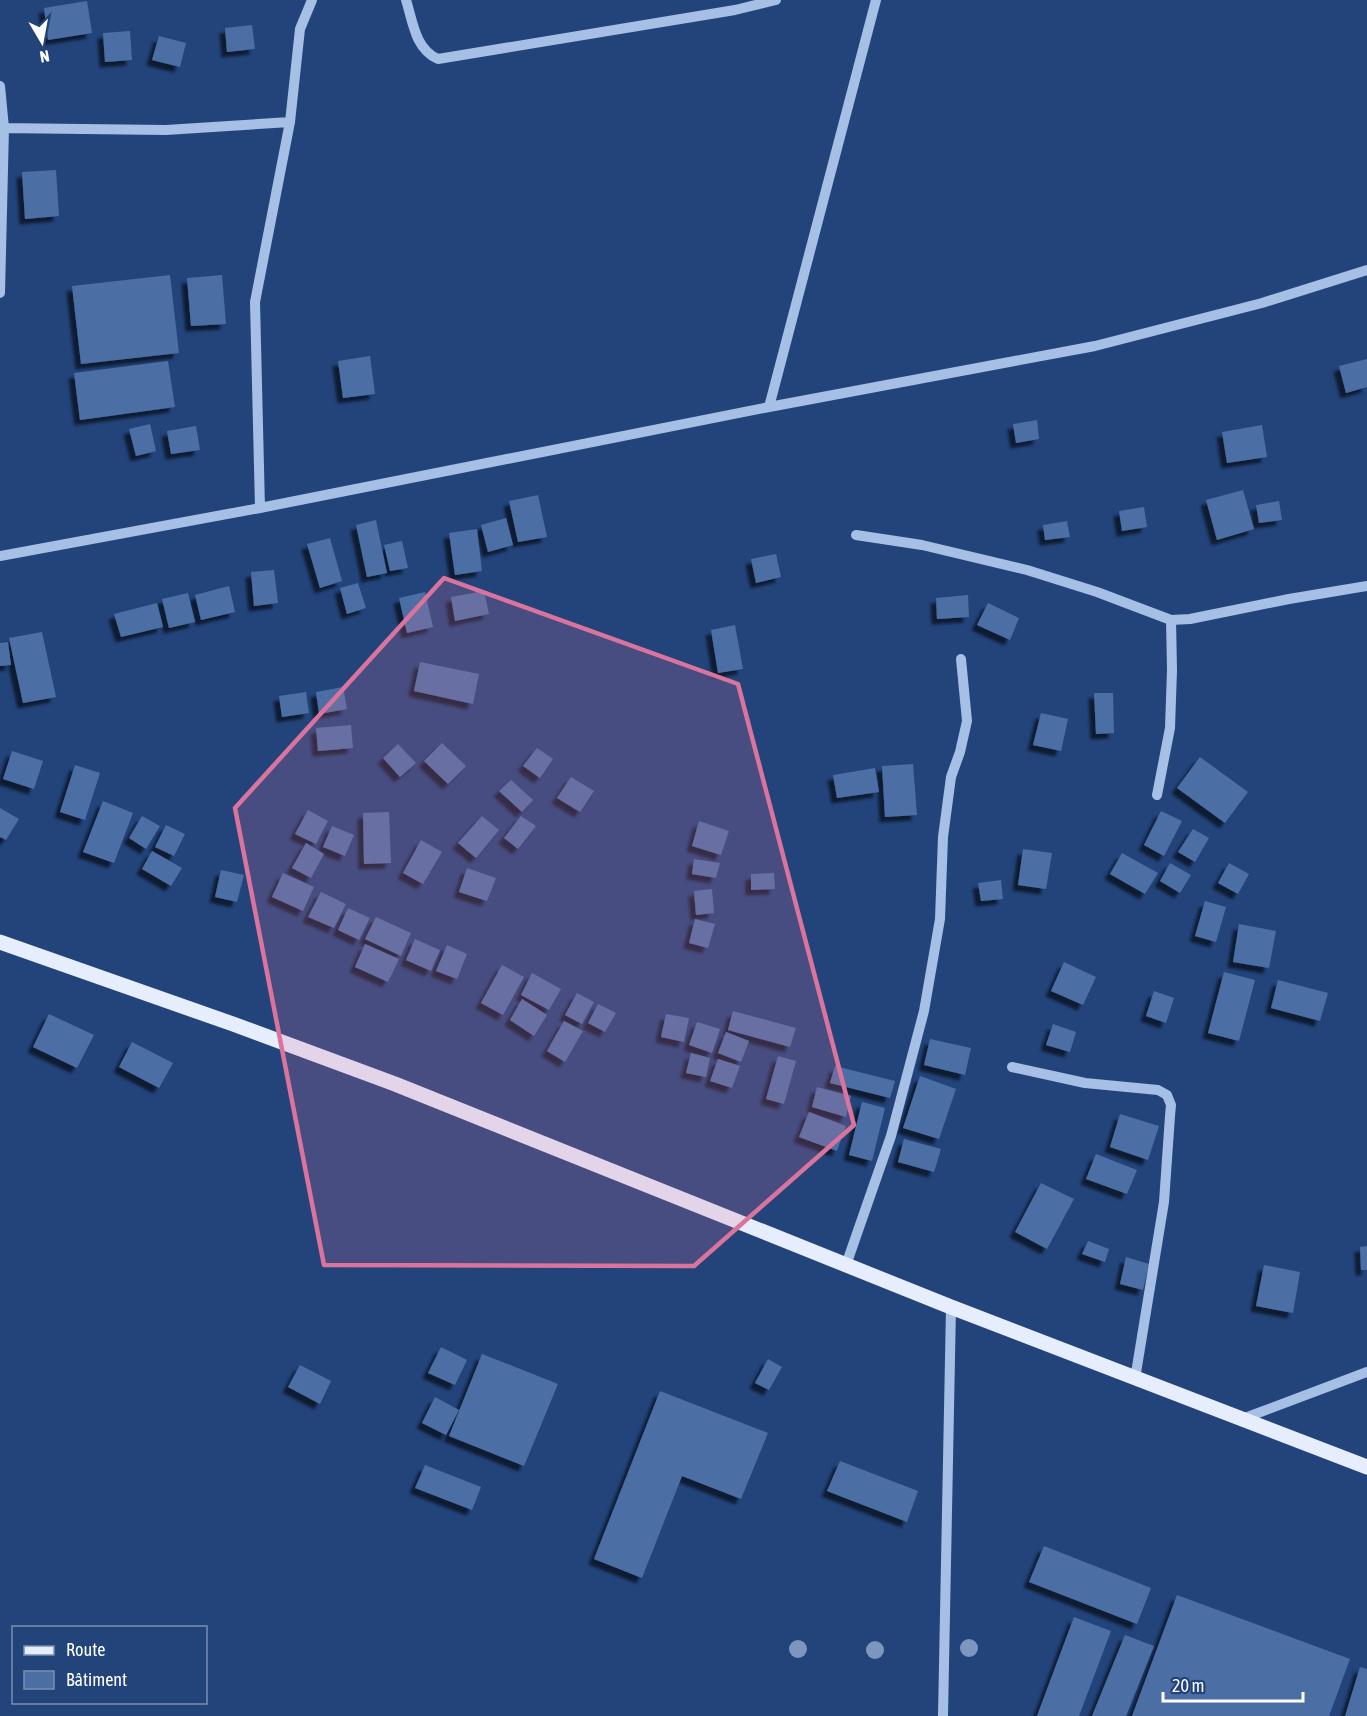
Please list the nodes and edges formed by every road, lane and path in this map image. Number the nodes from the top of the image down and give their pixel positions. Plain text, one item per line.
1 (312, 0) edge
2 (406, 0) edge
3 (776, 0) edge
4 (876, 0) edge
5 (0, 86) edge
6 (290, 122) junction
7 (2, 128) edge
8 (1367, 270) edge
9 (0, 293) edge
10 (769, 406) junction
11 (260, 508) junction
12 (856, 535) dead end
13 (0, 556) edge
14 (1367, 586) edge
15 (1170, 620) junction
16 (961, 659) dead end
17 (1157, 795) dead end
18 (0, 942) edge
19 (1012, 1067) dead end
20 (846, 1265) junction
21 (951, 1307) junction
22 (1367, 1372) edge
23 (1135, 1380) junction
24 (1242, 1419) junction
25 (1367, 1467) edge
26 (943, 1716) edge

1 - 6 street
2 - 3 street
4 - 10 street
5 - 7 street
6 - 7 street
6 - 11 street
7 - 9 street
8 - 10 street
10 - 11 street
11 - 13 street
12 - 15 street
14 - 15 street
15 - 17 street
16 - 20 street
18 - 20 main road
19 - 23 street
20 - 21 main road
21 - 23 main road
21 - 26 street
22 - 24 street
23 - 24 main road
24 - 25 main road

